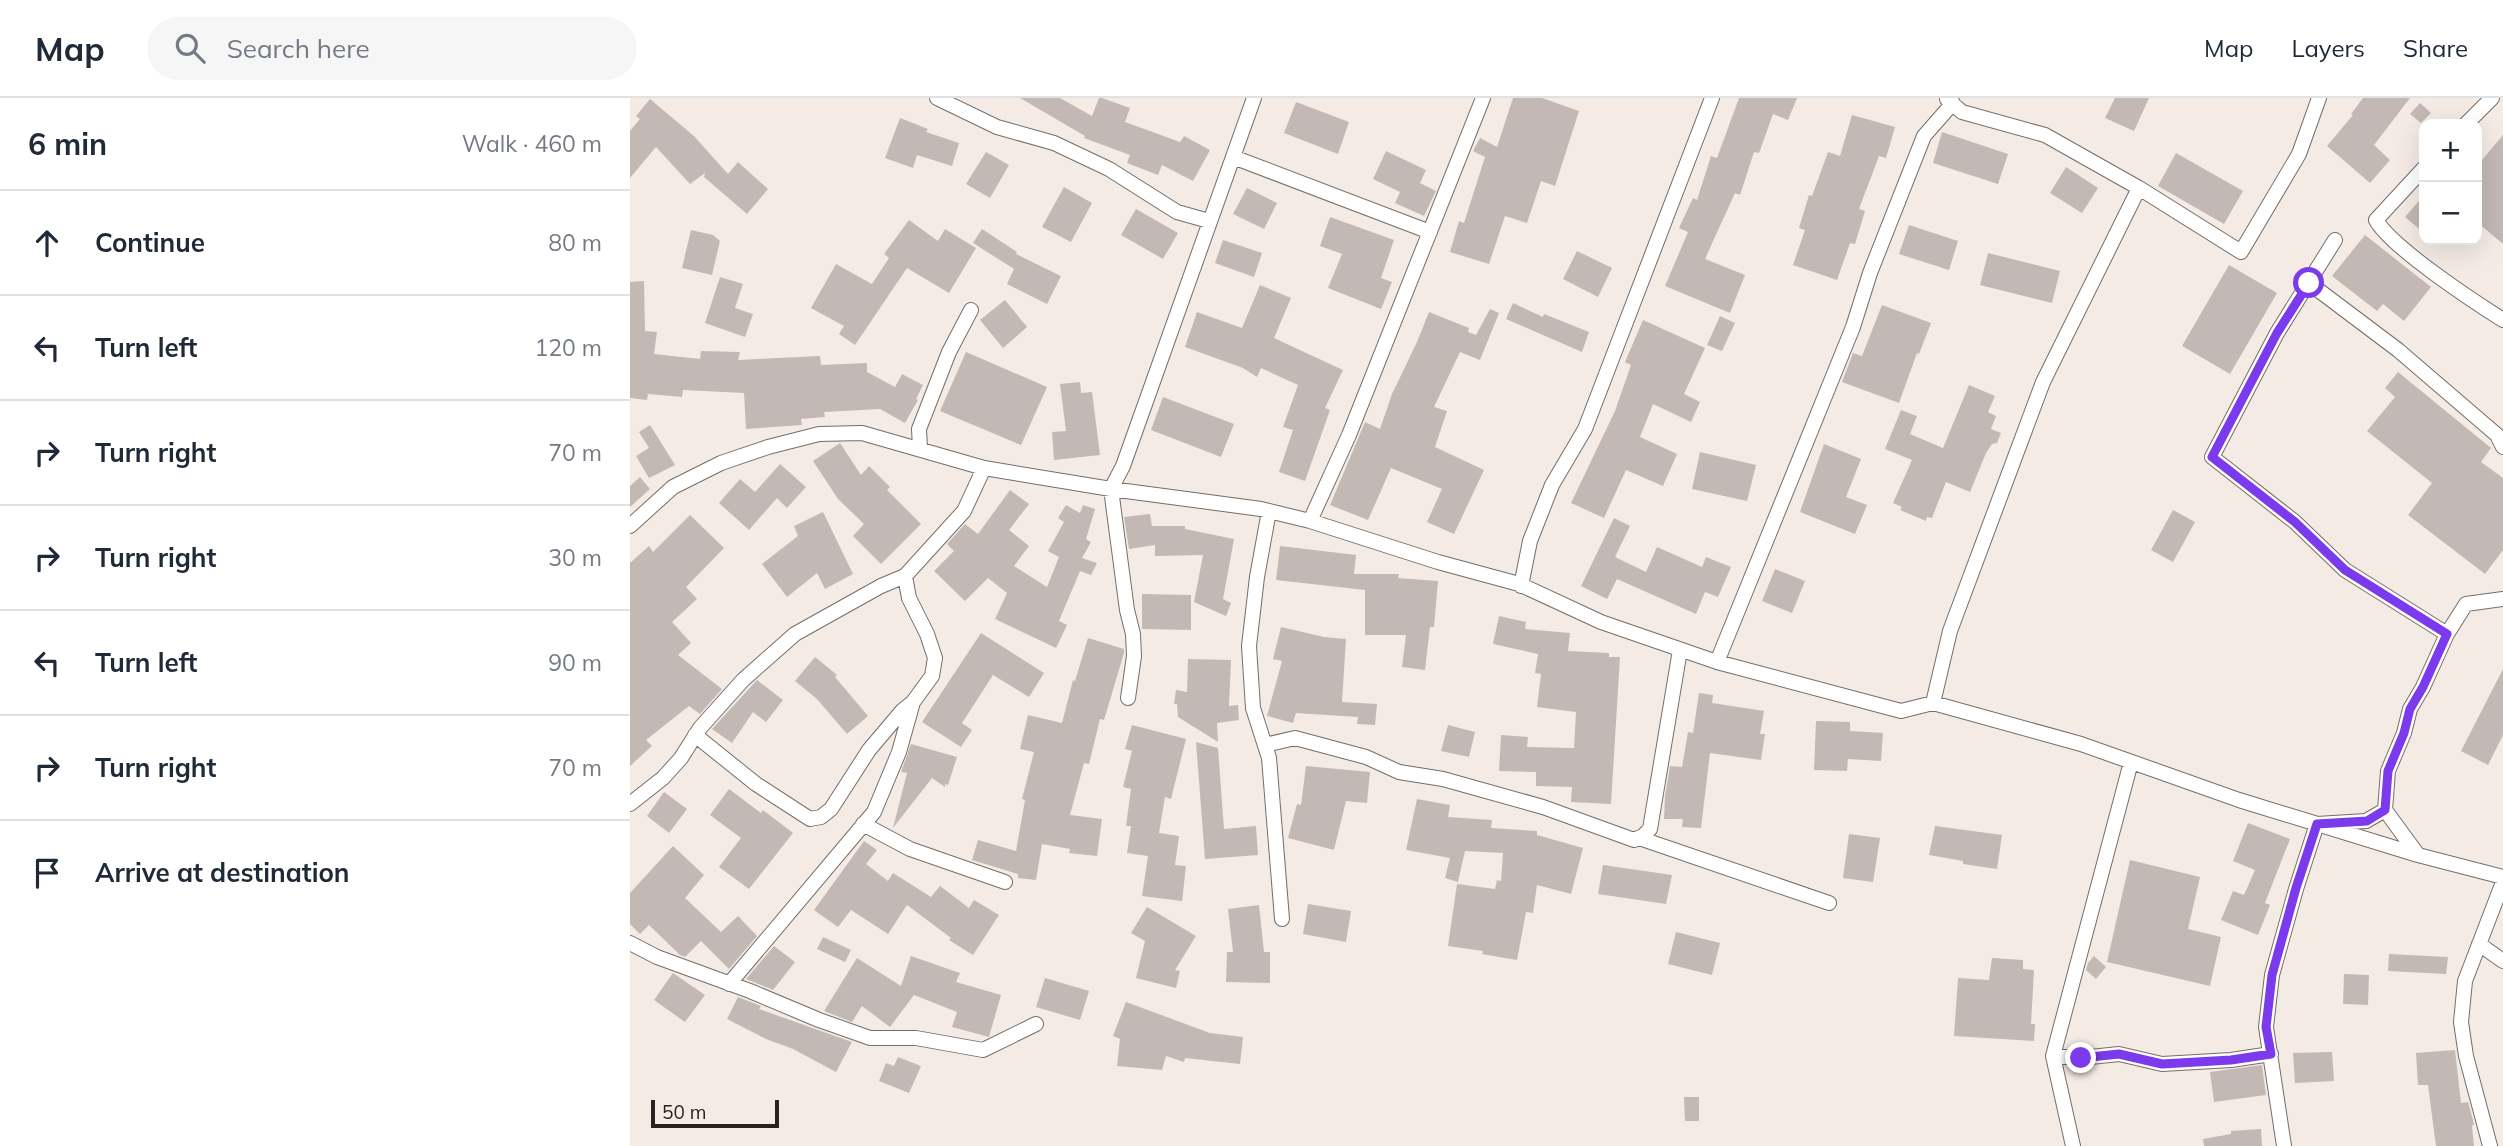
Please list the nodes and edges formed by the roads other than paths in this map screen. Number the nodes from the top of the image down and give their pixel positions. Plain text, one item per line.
1 (937, 98) edge
2 (1254, 98) edge
3 (1483, 98) edge
4 (1712, 98) edge
5 (2319, 98) edge
6 (2492, 98) edge
7 (1950, 100) edge
8 (2471, 119) edge
9 (1233, 157) junction
10 (2419, 173) edge
11 (2139, 188) junction
12 (1209, 221) junction
13 (1430, 232) junction
14 (2335, 240) dead end
15 (2309, 283) junction
16 (971, 310) dead end
17 (2503, 320) edge
18 (2503, 447) edge
19 (920, 449) junction
20 (984, 468) junction
21 (1111, 489) junction
22 (1269, 511) junction
23 (1310, 521) junction
24 (630, 526) edge
25 (905, 576) junction
26 (1521, 586) junction
27 (2503, 599) edge
28 (2447, 634) junction
29 (1680, 650) junction
30 (1717, 662) junction
31 (1128, 698) dead end
32 (914, 702) junction
33 (1933, 703) junction
34 (695, 735) junction
35 (1265, 745) junction
36 (2131, 762) junction
37 (630, 804) edge
38 (2385, 810) junction
39 (863, 824) junction
40 (2317, 824) junction
41 (1639, 838) junction
42 (2418, 855) junction
43 (2503, 879) edge
44 (1005, 882) dead end
45 (1829, 903) dead end
46 (1282, 919) dead end
47 (630, 943) edge
48 (2479, 944) junction
49 (2503, 961) edge
50 (729, 984) junction
51 (1036, 1024) dead end
52 (2271, 1054) junction
53 (2053, 1056) junction
54 (2073, 1146) edge
55 (2284, 1146) edge
56 (2490, 1146) edge

1 - 12 street
2 - 9 street
3 - 13 street
4 - 26 street
5 - 11 street
6 - 8 street
7 - 11 street
7 - 30 street
9 - 12 street
9 - 13 street
10 - 17 street
11 - 33 street
12 - 21 street
13 - 23 street
14 - 15 street
15 - 18 street
15 - 28 street
16 - 19 street
19 - 20 street
19 - 24 street
20 - 21 street
20 - 25 street
21 - 22 street
21 - 31 street
22 - 23 street
22 - 35 street
23 - 26 street
25 - 32 street
25 - 34 street
26 - 29 street
27 - 28 street
28 - 38 street
29 - 30 street
29 - 41 street
30 - 33 street
32 - 34 street
32 - 39 street
33 - 36 street
34 - 37 street
35 - 41 street
35 - 46 street
36 - 40 street
36 - 53 street
38 - 40 street
38 - 42 street
39 - 44 street
39 - 50 street
40 - 42 street
40 - 52 street
41 - 45 street
42 - 43 street
43 - 48 street
47 - 50 street
48 - 49 street
48 - 56 street
50 - 51 street
52 - 53 street
52 - 55 street
53 - 54 street

